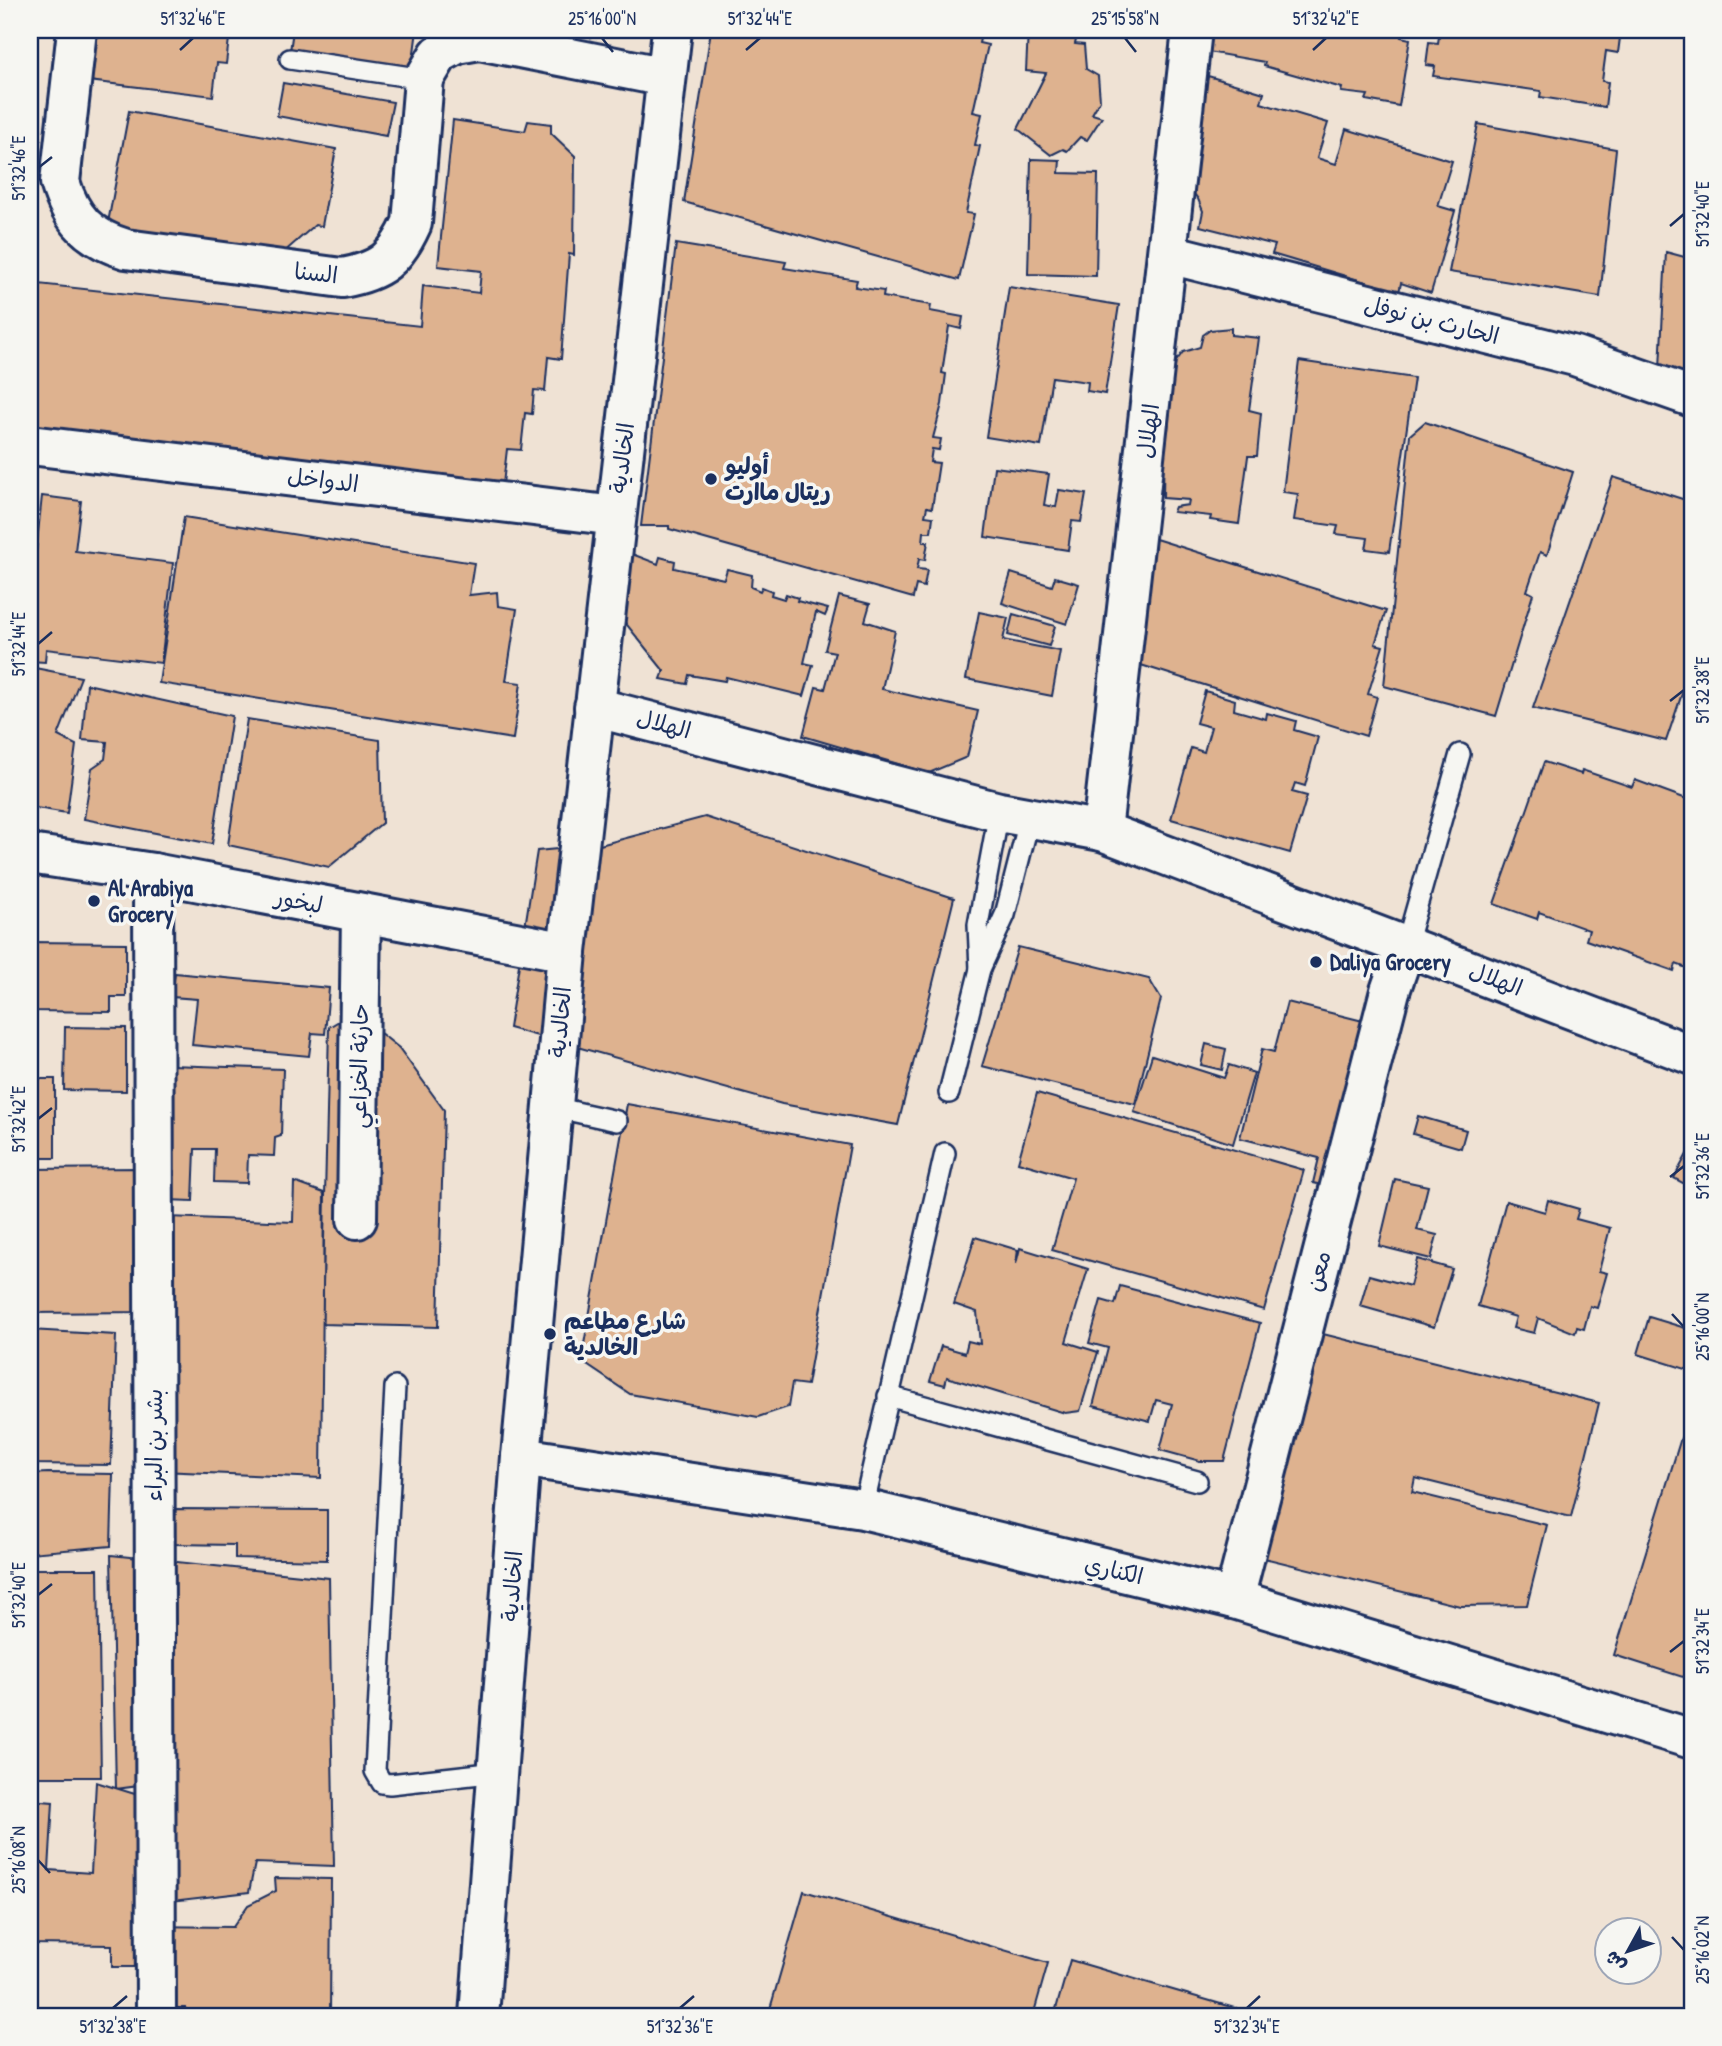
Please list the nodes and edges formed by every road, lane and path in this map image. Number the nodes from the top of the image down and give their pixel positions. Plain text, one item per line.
1 (77, 30) edge
2 (671, 30) edge
3 (1192, 30) edge
4 (290, 59) dead end
5 (666, 77) junction
6 (424, 79) junction
7 (1169, 254) junction
8 (1692, 397) edge
9 (30, 444) edge
10 (616, 516) junction
11 (594, 707) junction
12 (1460, 754) dead end
13 (1014, 815) junction
14 (1102, 831) junction
15 (30, 854) edge
16 (153, 873) junction
17 (361, 913) junction
18 (1406, 945) junction
19 (567, 953) junction
20 (980, 969) junction
21 (1692, 1055) edge
22 (949, 1093) dead end
23 (553, 1107) junction
24 (617, 1121) dead end
25 (945, 1153) dead end
26 (357, 1219) dead end
27 (395, 1387) dead end
28 (888, 1396) junction
29 (521, 1457) junction
30 (1197, 1480) dead end
31 (863, 1510) junction
32 (1234, 1599) junction
33 (1692, 1739) edge
34 (498, 1772) junction
35 (156, 2016) edge
36 (479, 2016) edge

1 - 6 street, السنا
2 - 5 street, الخالدية
3 - 7 street, الهلال
4 - 6 lane
5 - 6 street
5 - 10 street, الخالدية
7 - 8 street, الحارث بن نوفل
7 - 14 street, الهلال
9 - 10 street, الدواخل
10 - 11 street, الخالدية
11 - 13 street, الهلال
11 - 19 street, الخالدية
12 - 18 lane
13 - 14 street, الهلال
13 - 20 lane
13 - 20 lane
14 - 18 street, الهلال
15 - 16 street, لبخور
16 - 17 street, لبخور
16 - 35 street, بشر بن البراء
17 - 19 street, لبخور
17 - 26 street, حارثة الخزاعي
18 - 21 street, الهلال
18 - 32 street, معن
19 - 23 street, الخالدية
20 - 22 lane
23 - 24 lane
23 - 29 street, الخالدية
25 - 28 lane
27 - 34 lane
28 - 30 lane
28 - 31 lane
29 - 31 street, الكناري
29 - 34 street, الخالدية
31 - 32 street, الكناري
32 - 33 street, الكناري
34 - 36 street, الخالدية

